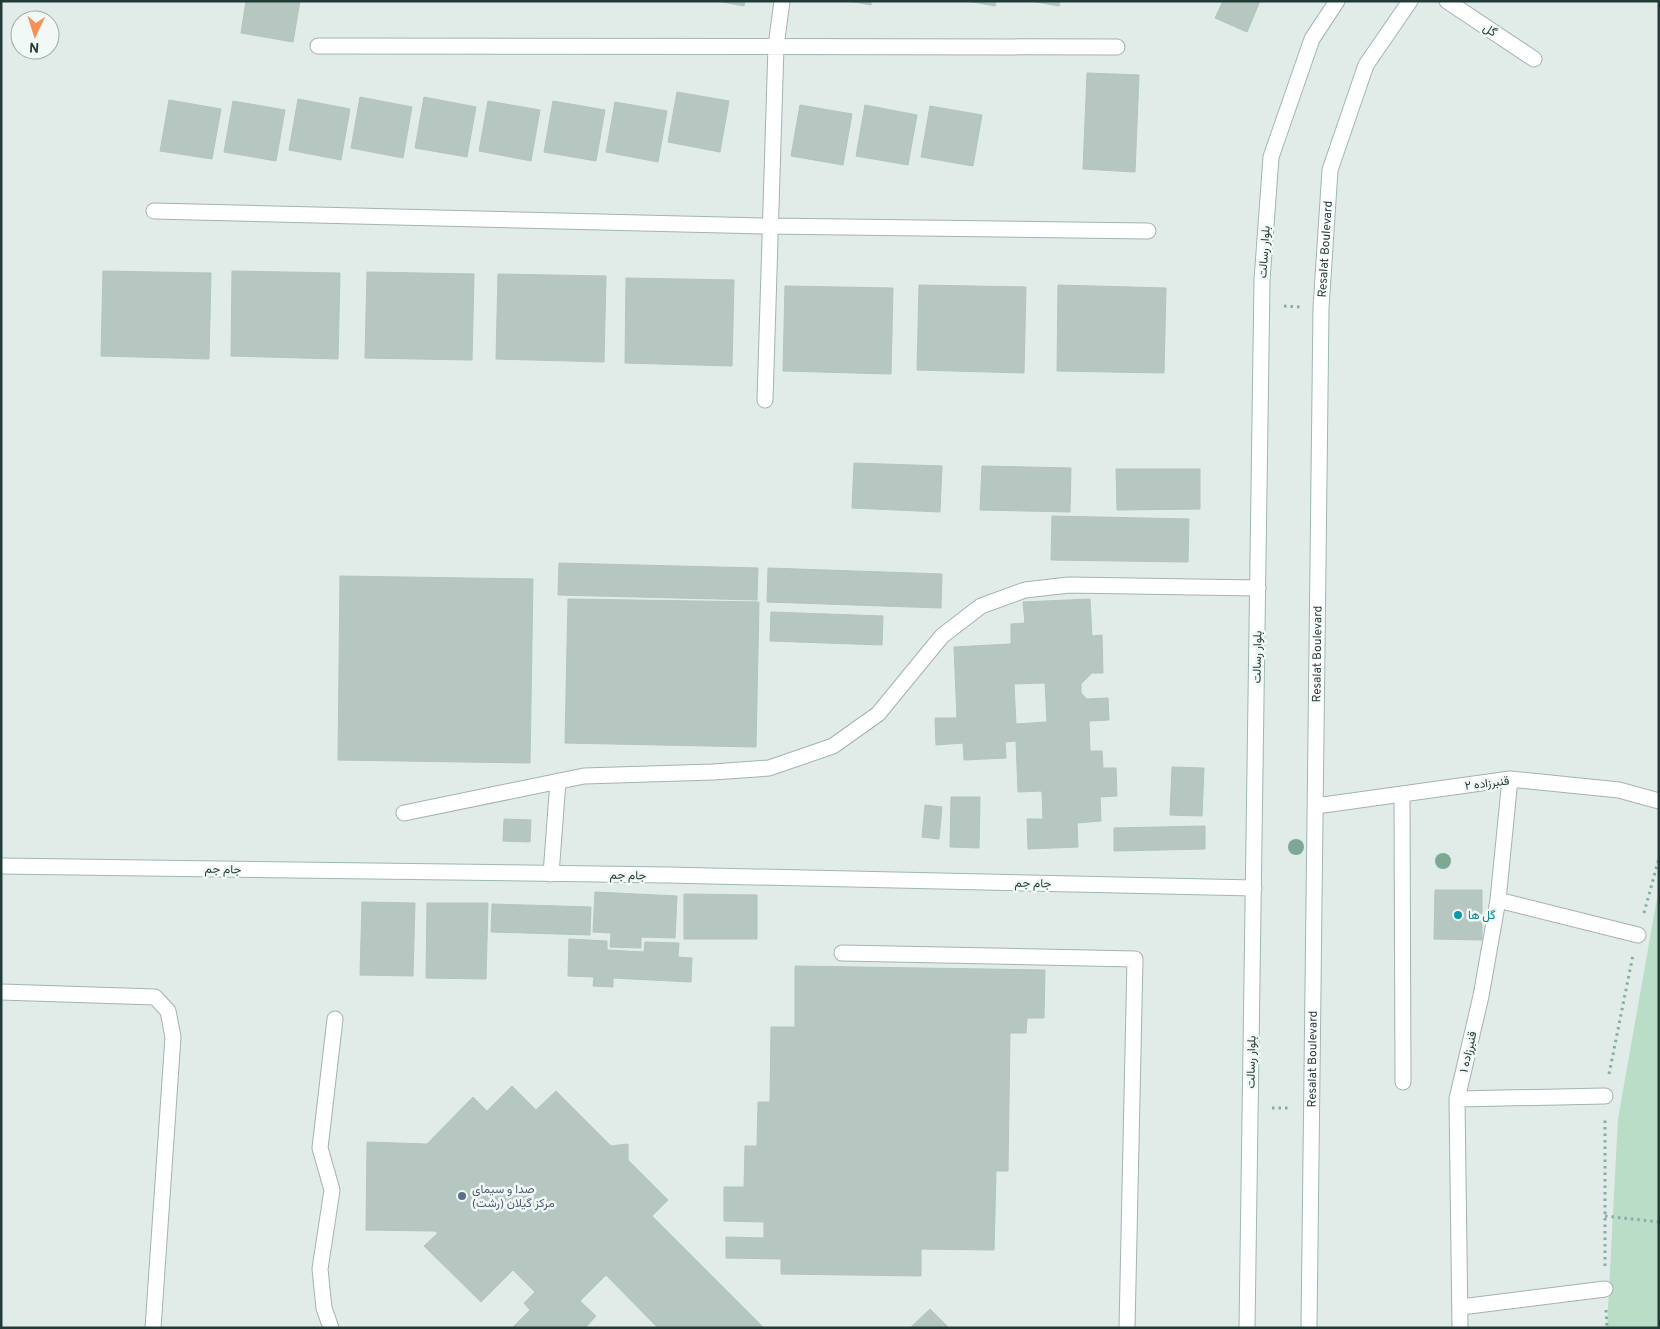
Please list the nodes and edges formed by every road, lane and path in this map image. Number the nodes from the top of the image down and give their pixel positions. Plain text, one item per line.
1 (782, 1) edge
2 (1338, 1) edge
3 (1410, 1) edge
4 (1447, 1) edge
5 (318, 46) dead end
6 (776, 46) junction
7 (1117, 47) dead end
8 (1534, 59) dead end
9 (154, 212) dead end
10 (769, 226) junction
11 (1148, 231) dead end
12 (1262, 305) junction
13 (1321, 308) junction
14 (765, 400) dead end
15 (1258, 588) junction
16 (1510, 779) junction
17 (558, 781) junction
18 (1402, 794) junction
19 (1659, 801) edge
20 (1316, 806) junction
21 (404, 813) dead end
22 (1, 866) edge
23 (552, 874) junction
24 (1254, 888) junction
25 (1498, 900) junction
26 (1638, 935) dead end
27 (842, 953) dead end
28 (1, 992) edge
29 (335, 1019) dead end
30 (1403, 1082) dead end
31 (1605, 1096) dead end
32 (1458, 1099) junction
33 (1250, 1108) junction
34 (1312, 1108) junction
35 (1605, 1216) dead end
36 (1659, 1222) edge
37 (1605, 1289) dead end
38 (1461, 1307) junction
39 (153, 1328) edge
40 (331, 1328) edge
41 (1127, 1328) edge
42 (1247, 1328) edge
43 (1309, 1328) edge
44 (1460, 1328) edge

1 - 6 street
2 - 12 street, بلوار رسالت
3 - 13 street, Resalat Boulevard
4 - 8 street, گل
5 - 6 street
6 - 7 street
6 - 10 street
9 - 10 street
10 - 11 street
10 - 14 street
12 - 13 path
12 - 15 street, بلوار رسالت
13 - 20 street, Resalat Boulevard
15 - 17 street
15 - 24 street, بلوار رسالت
16 - 18 street, قنبرزاده ۲
16 - 19 street, قنبرزاده ۲
16 - 25 street, قنبرزاده ۱
17 - 21 street
17 - 23 street
18 - 20 street, قنبرزاده ۲
18 - 30 street
20 - 34 street, Resalat Boulevard
22 - 23 street, جام جم
23 - 24 street, جام جم
24 - 33 street, بلوار رسالت
25 - 26 street
25 - 32 street, قنبرزاده ۱
27 - 41 street
28 - 39 street
29 - 40 street
31 - 32 street
32 - 38 street, قنبرزاده ۱
33 - 34 path
33 - 42 street, بلوار رسالت
34 - 43 street, Resalat Boulevard
35 - 36 path
37 - 38 street
38 - 44 street, قنبرزاده ۱

